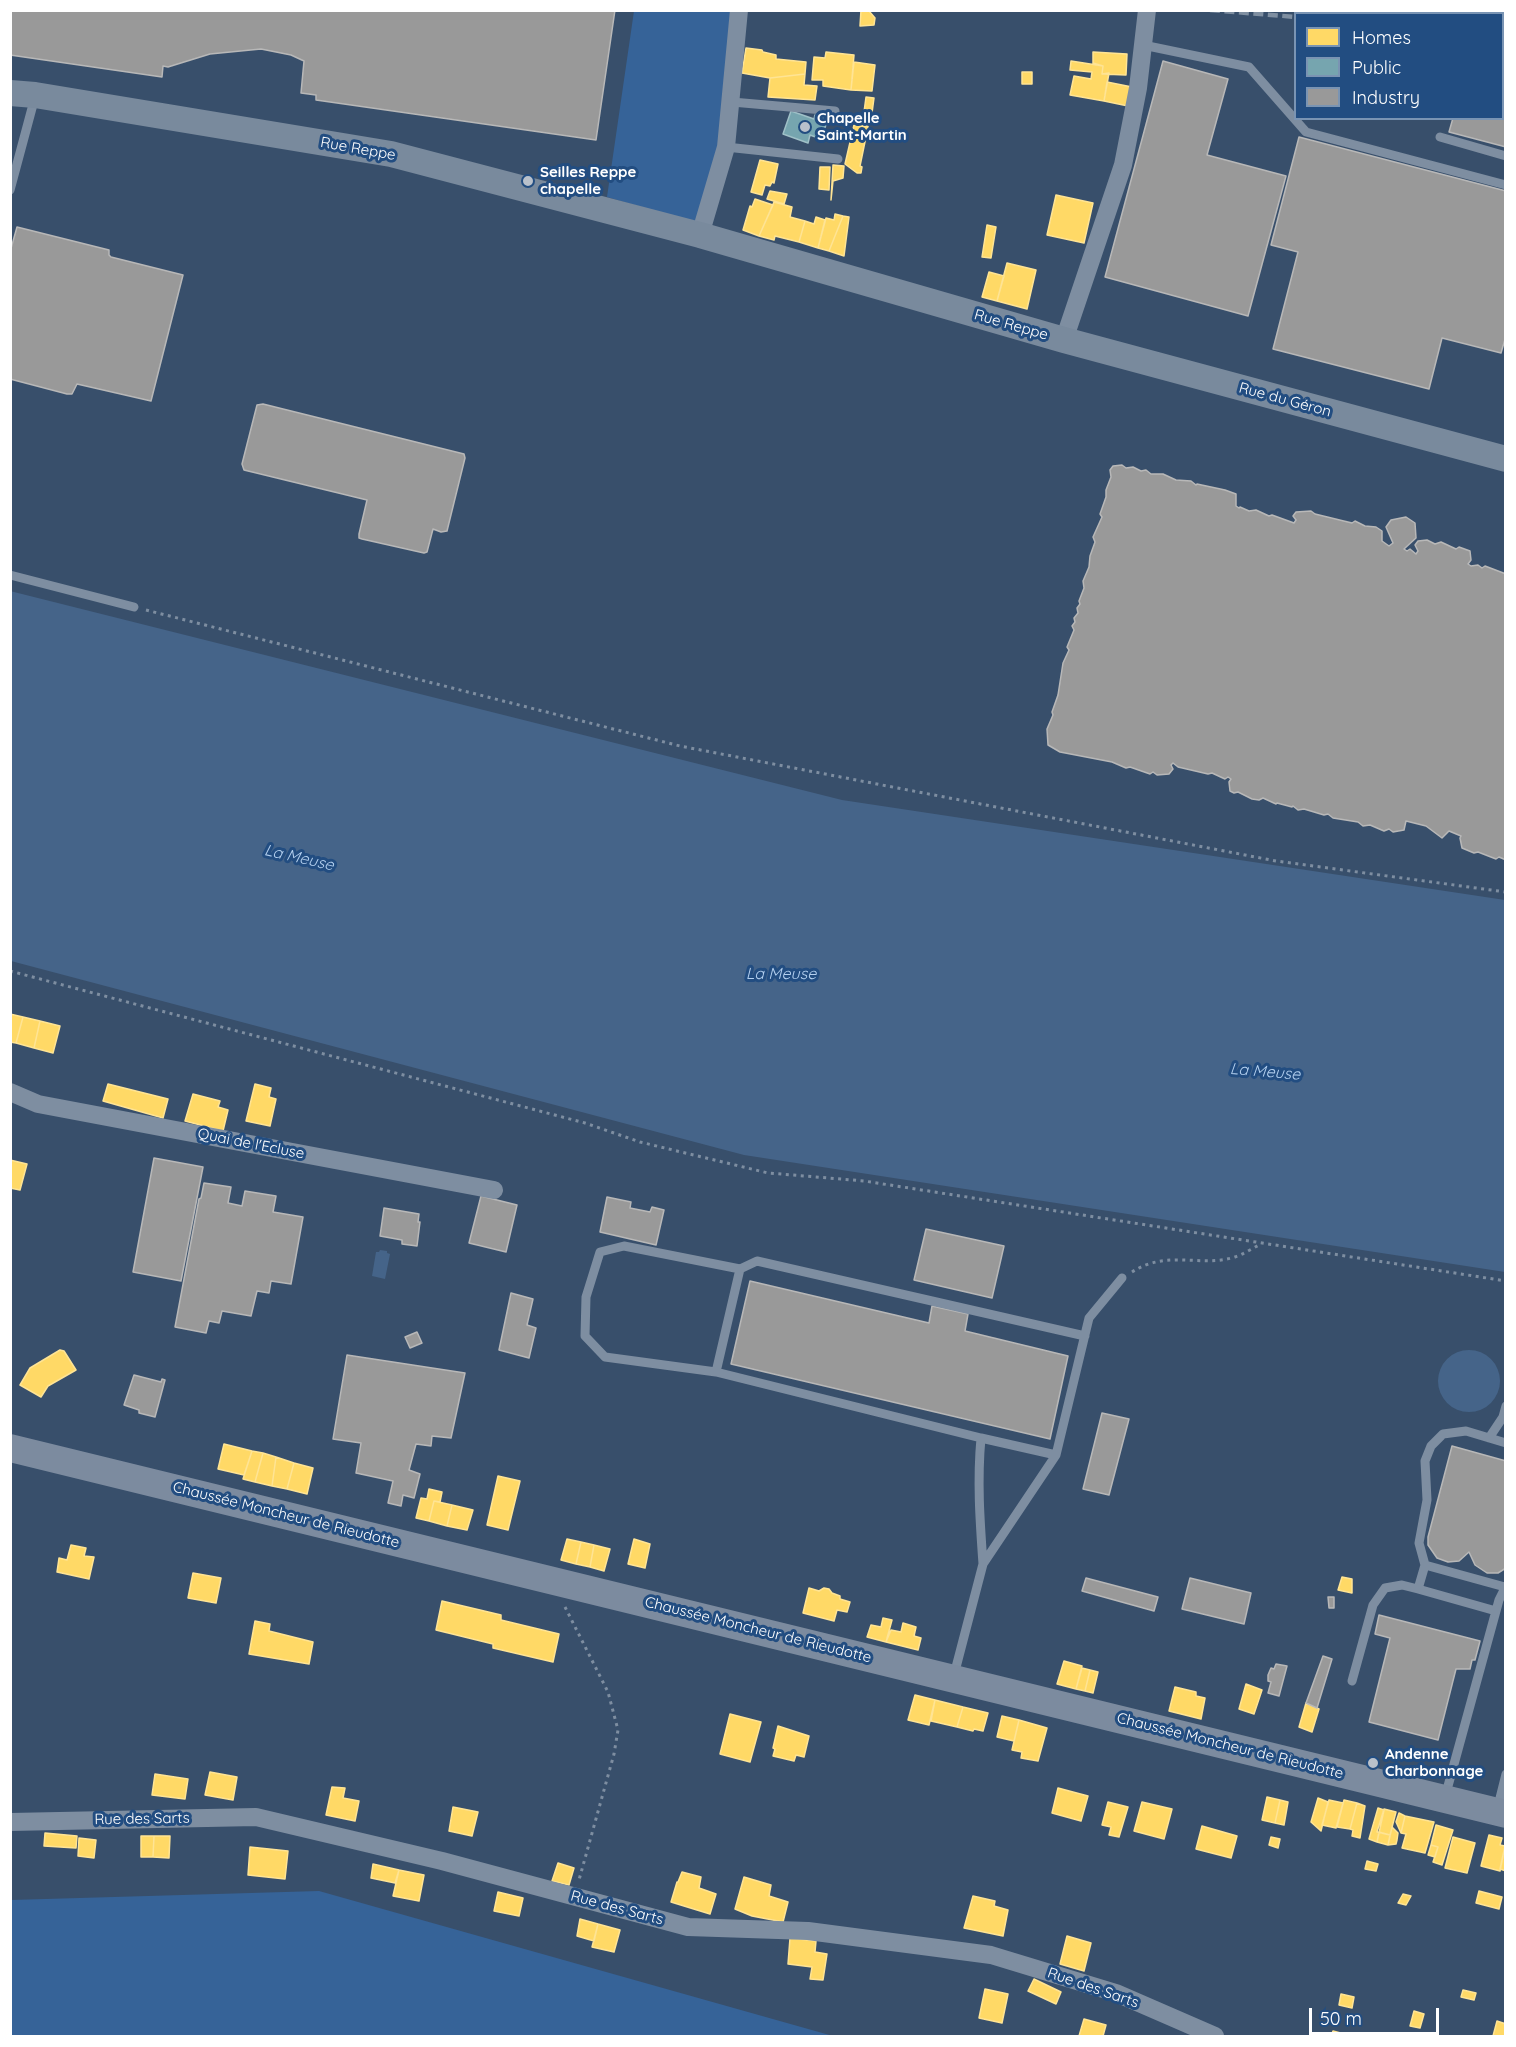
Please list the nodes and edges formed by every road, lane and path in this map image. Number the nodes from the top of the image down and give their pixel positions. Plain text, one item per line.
1 (739, 10) edge
2 (1147, 10) edge
3 (1143, 45) junction
4 (23, 94) edge
5 (732, 102) junction
6 (835, 111) dead end
7 (1294, 118) edge
8 (1295, 120) edge
9 (1440, 137) dead end
10 (726, 147) junction
11 (1506, 156) edge
12 (838, 159) dead end
13 (1506, 185) edge
14 (10, 190) edge
15 (700, 235) junction
16 (1064, 340) junction
17 (1506, 459) edge
18 (10, 575) edge
19 (134, 607) joint
20 (1506, 892) edge
21 (10, 971) edge
22 (10, 1092) edge
23 (494, 1190) dead end
24 (1262, 1243) junction
25 (740, 1269) junction
26 (1122, 1278) joint
27 (1506, 1281) edge
28 (1085, 1336) junction
29 (716, 1372) junction
30 (1506, 1406) edge
31 (981, 1438) junction
32 (1489, 1438) junction
33 (1506, 1443) edge
34 (10, 1448) edge
35 (1056, 1455) junction
36 (983, 1564) junction
37 (1425, 1565) junction
38 (550, 1579) junction
39 (1505, 1587) edge
40 (1418, 1588) junction
41 (1496, 1611) junction
42 (953, 1677) junction
43 (1352, 1681) dead end
44 (1506, 1774) edge
45 (1444, 1799) junction
46 (1501, 1813) edge
47 (10, 1822) edge
48 (575, 1897) junction
49 (1215, 2037) edge

1 - 5 street
2 - 3 street, Rue Reppe
3 - 7 lane
3 - 16 street, Rue Reppe
4 - 14 lane
4 - 15 main road, Rue Reppe
5 - 6 lane
5 - 10 street
8 - 13 lane
9 - 11 lane
10 - 12 lane
10 - 15 street
15 - 16 main road, Rue Reppe
16 - 17 main road, Rue du Géron
18 - 19 lane
19 - 20 path
21 - 24 path
22 - 23 street, Quai de l'Ecluse
24 - 26 path
24 - 27 path
25 - 28 lane
25 - 29 lane
25 - 29 lane
26 - 28 lane
28 - 35 lane
29 - 31 lane
30 - 32 lane
31 - 35 lane
31 - 36 lane
32 - 33 lane
32 - 37 lane
34 - 38 main road, Chaussée Moncheur de Rieudotte
35 - 36 lane
36 - 42 lane
37 - 39 lane
37 - 40 lane
38 - 42 main road, Chaussée Moncheur de Rieudotte
38 - 48 path
39 - 41 lane
40 - 41 lane
40 - 43 lane
41 - 45 lane
42 - 45 main road, Chaussée Moncheur de Rieudotte
44 - 46 lane
45 - 46 main road, Chaussée Moncheur de Rieudotte
47 - 48 street, Rue des Sarts
48 - 49 street, Rue des Sarts

